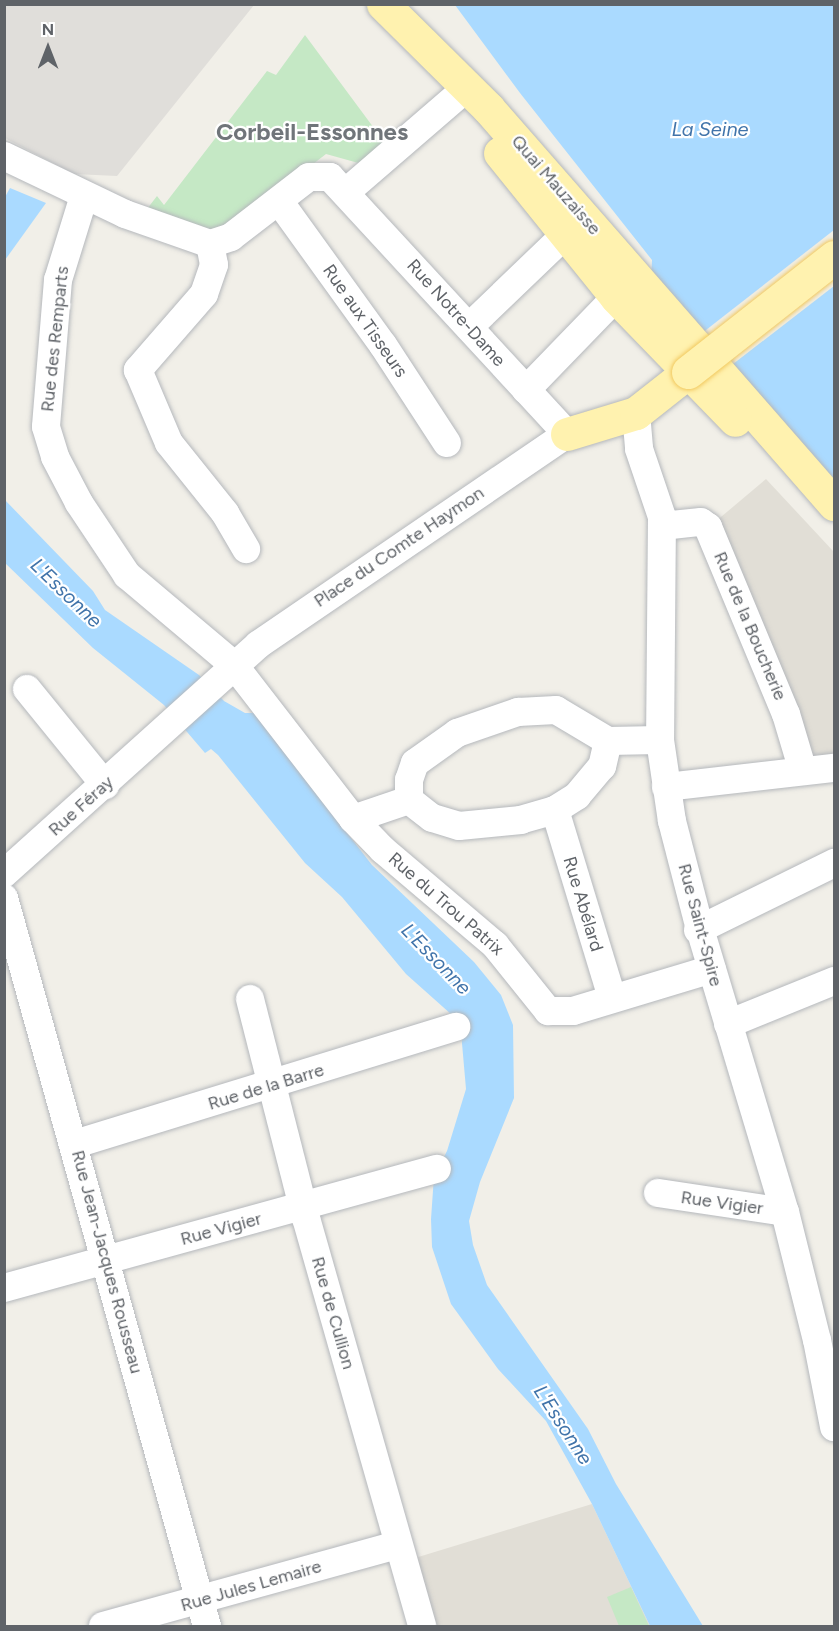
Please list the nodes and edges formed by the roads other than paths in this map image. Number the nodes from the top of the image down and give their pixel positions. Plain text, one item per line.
1 (391, 12) edge
2 (456, 97) junction
3 (4, 156) edge
4 (346, 192) junction
5 (84, 196) junction
6 (279, 201) junction
7 (565, 235) junction
8 (210, 244) junction
9 (834, 257) edge
10 (616, 297) junction
11 (469, 327) junction
12 (697, 364) junction
13 (526, 390) junction
14 (636, 413) junction
15 (567, 434) junction
16 (447, 443) dead end
17 (834, 504) edge
18 (662, 526) junction
19 (834, 526) edge
20 (246, 549) dead end
21 (234, 665) junction
22 (27, 689) dead end
23 (156, 738) joint
24 (660, 740) junction
25 (608, 741) junction
26 (834, 768) edge
27 (803, 771) junction
28 (105, 785) junction
29 (666, 787) junction
30 (409, 800) junction
31 (555, 810) junction
32 (353, 819) junction
33 (834, 862) edge
34 (4, 874) edge
35 (4, 898) edge
36 (699, 929) junction
37 (712, 969) junction
38 (834, 981) edge
39 (612, 998) junction
40 (250, 999) dead end
41 (728, 1024) junction
42 (456, 1027) dead end
43 (273, 1085) junction
44 (75, 1144) junction
45 (437, 1169) dead end
46 (658, 1193) dead end
47 (303, 1206) junction
48 (785, 1212) junction
49 (106, 1260) junction
50 (4, 1288) edge
51 (834, 1417) edge
52 (398, 1545) junction
53 (203, 1613) edge
54 (103, 1626) edge
55 (422, 1626) edge

1 - 2 main road, Quai Mauzaisse
1 - 12 main road, Quai Mauzaisse
2 - 4 street
2 - 7 main road, Quai Mauzaisse
3 - 5 street
4 - 6 street, Rue Notre-Dame
4 - 11 street, Rue Notre-Dame
5 - 8 street
5 - 21 street, Rue des Remparts
6 - 8 street
6 - 16 street, Rue aux Tisseurs
7 - 10 main road, Quai Mauzaisse
7 - 11 street
8 - 20 street
9 - 12 main road, bridge
10 - 12 main road, Quai Mauzaisse
10 - 13 street
11 - 13 street, Rue Notre-Dame
12 - 14 main road
12 - 17 main road
12 - 19 main road
13 - 15 street, Rue Notre-Dame
14 - 15 main road
14 - 18 street, Rue Saint-Spire
15 - 21 street, Place du Comte Haymon
18 - 24 street, Rue Saint-Spire
18 - 27 street, Rue de la Boucherie
21 - 23 street, Place du Comte Haymon
21 - 32 street, Rue du Trou Patrix
22 - 28 street
23 - 28 street, Rue Féray
24 - 25 street
24 - 29 street, Rue Saint-Spire
25 - 30 street
25 - 31 street
26 - 27 street
27 - 29 street
28 - 34 street, Rue Féray
29 - 36 street, Rue Saint-Spire
30 - 31 street
30 - 32 street
31 - 39 street, Rue Abélard
32 - 39 street, Rue du Trou Patrix
33 - 36 street
35 - 44 street, Rue Jean-Jacques Rousseau
36 - 37 street, Rue Saint-Spire
37 - 39 street, Rue du Trou Patrix
37 - 41 street, Rue Saint-Spire
38 - 41 street
40 - 43 street, Rue de Cullion
41 - 48 street, Rue Saint-Spire
42 - 43 street, Rue de la Barre
43 - 44 street, Rue de la Barre
43 - 47 street, Rue de Cullion
44 - 49 street, Rue Jean-Jacques Rousseau
45 - 47 street, Rue Vigier
46 - 48 street, Rue Vigier
47 - 49 street, Rue Vigier
47 - 52 street, Rue de Cullion
48 - 51 street, Rue Saint-Spire
49 - 50 street, Rue Vigier
49 - 53 street, Rue Jean-Jacques Rousseau
52 - 53 street, Rue Jules Lemaire
52 - 55 street, Rue de Cullion
53 - 54 street, Rue Jules Lemaire

